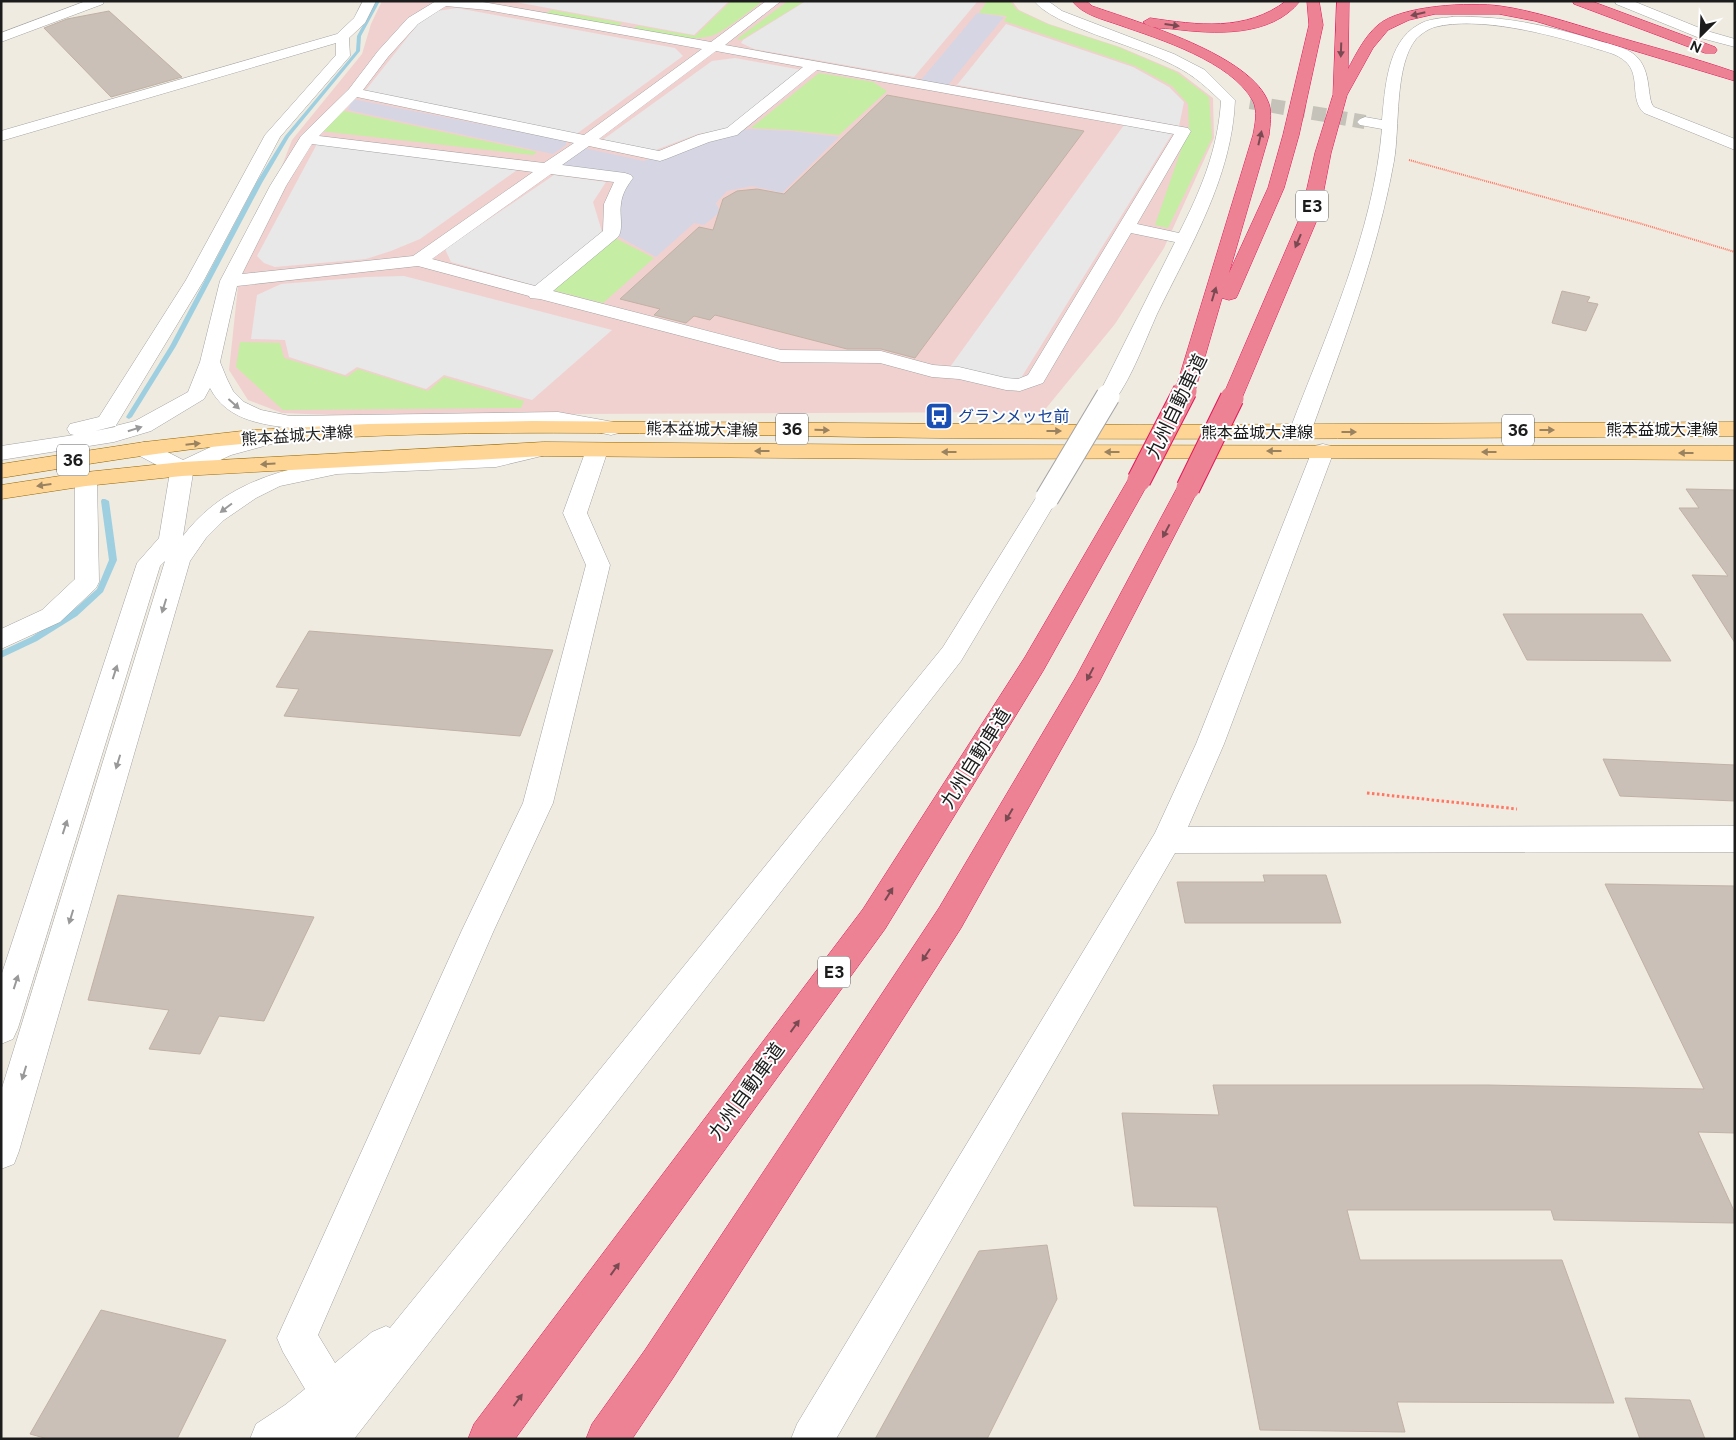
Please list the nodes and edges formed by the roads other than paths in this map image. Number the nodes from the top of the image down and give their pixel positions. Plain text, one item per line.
1 (98, 1) edge
2 (370, 1) edge
3 (775, 1) edge
4 (1040, 1) edge
5 (1078, 1) edge
6 (1093, 1) edge
7 (1294, 1) edge
8 (1313, 1) edge
9 (1343, 1) edge
10 (1518, 1) edge
11 (1579, 1) edge
12 (1621, 1) edge
13 (1568, 10) dead end
14 (342, 37) junction
15 (1, 38) edge
16 (1735, 43) edge
17 (712, 47) junction
18 (814, 65) junction
19 (1703, 66) junction
20 (1735, 77) edge
21 (354, 92) junction
22 (1340, 95) junction
23 (1228, 100) junction
24 (1250, 102) tunnel mouth
25 (1365, 122) tunnel mouth
26 (1389, 125) junction
27 (1, 136) edge
28 (307, 139) junction
29 (586, 141) junction
30 (1735, 145) edge
31 (549, 168) junction
32 (1127, 227) junction
33 (1184, 239) junction
34 (418, 261) junction
35 (230, 281) junction
36 (537, 294) junction
37 (210, 362) junction
38 (1184, 391) junction
39 (1735, 428) edge
40 (1300, 432) junction
41 (283, 434) junction
42 (1, 436) edge
43 (604, 439) junction
44 (144, 449) junction
45 (544, 449) junction
46 (1323, 451) junction
47 (1, 453) edge
48 (1735, 453) edge
49 (182, 469) junction
50 (1, 470) edge
51 (86, 479) junction
52 (1, 492) edge
53 (174, 550) junction
54 (1, 640) edge
55 (1735, 839) edge
56 (1166, 840) junction
57 (1, 1028) edge
58 (1, 1151) edge
59 (334, 1416) edge
60 (271, 1439) edge
61 (489, 1439) edge
62 (607, 1439) edge
63 (812, 1439) edge

1 - 15 street
2 - 14 street
3 - 17 street
4 - 23 street
38 -> 5 highway
6 -> 7 highway
8 - 38 highway, 九州自動車道 / E3
9 -> 22 highway, E3
10 - 19 highway
11 - 13 highway
12 - 16 street
14 - 27 street
14 - 42 street
17 - 18 street
17 - 21 street
17 - 29 street
18 - 29 street
18 - 32 street
19 - 20 highway
19 -> 22 highway
21 - 28 street
21 - 29 street
22 -> 62 highway, E3, bridge
23 - 24 street
23 - 33 street
25 - 26 street
26 - 30 street
26 - 40 street
28 - 31 street
28 - 35 street
29 - 31 street
31 - 34 street
31 - 36 street
32 - 33 street
32 - 36 street
33 - 59 street, bridge
34 - 35 street
34 - 36 street
35 - 37 street
37 -> 43 street
47 -> 37 street
61 -> 38 highway, 九州自動車道 / E3, bridge
40 -> 39 main road, 熊本益城大津線 / 36
43 -> 40 main road, 熊本益城大津線 / 36
41 - 43 main road, 熊本益城大津線 / 36
44 -> 41 main road, 熊本益城大津線 / 36
41 - 49 street
43 - 45 main road, 熊本益城大津線 / 36
46 -> 43 main road, 熊本益城大津線 / 36
43 - 59 street
44 - 49 street
44 - 50 main road, 熊本益城大津線 / 36
45 -> 49 main road, 熊本益城大津線 / 36
45 -> 53 street
48 -> 46 main road, 熊本益城大津線 / 36
46 - 56 street
49 - 51 main road, 熊本益城大津線 / 36
49 - 53 street
51 -> 52 main road, 熊本益城大津線 / 36
51 - 54 street
57 -> 53 street
53 -> 58 street
55 - 56 street
56 - 63 street
59 - 60 street

